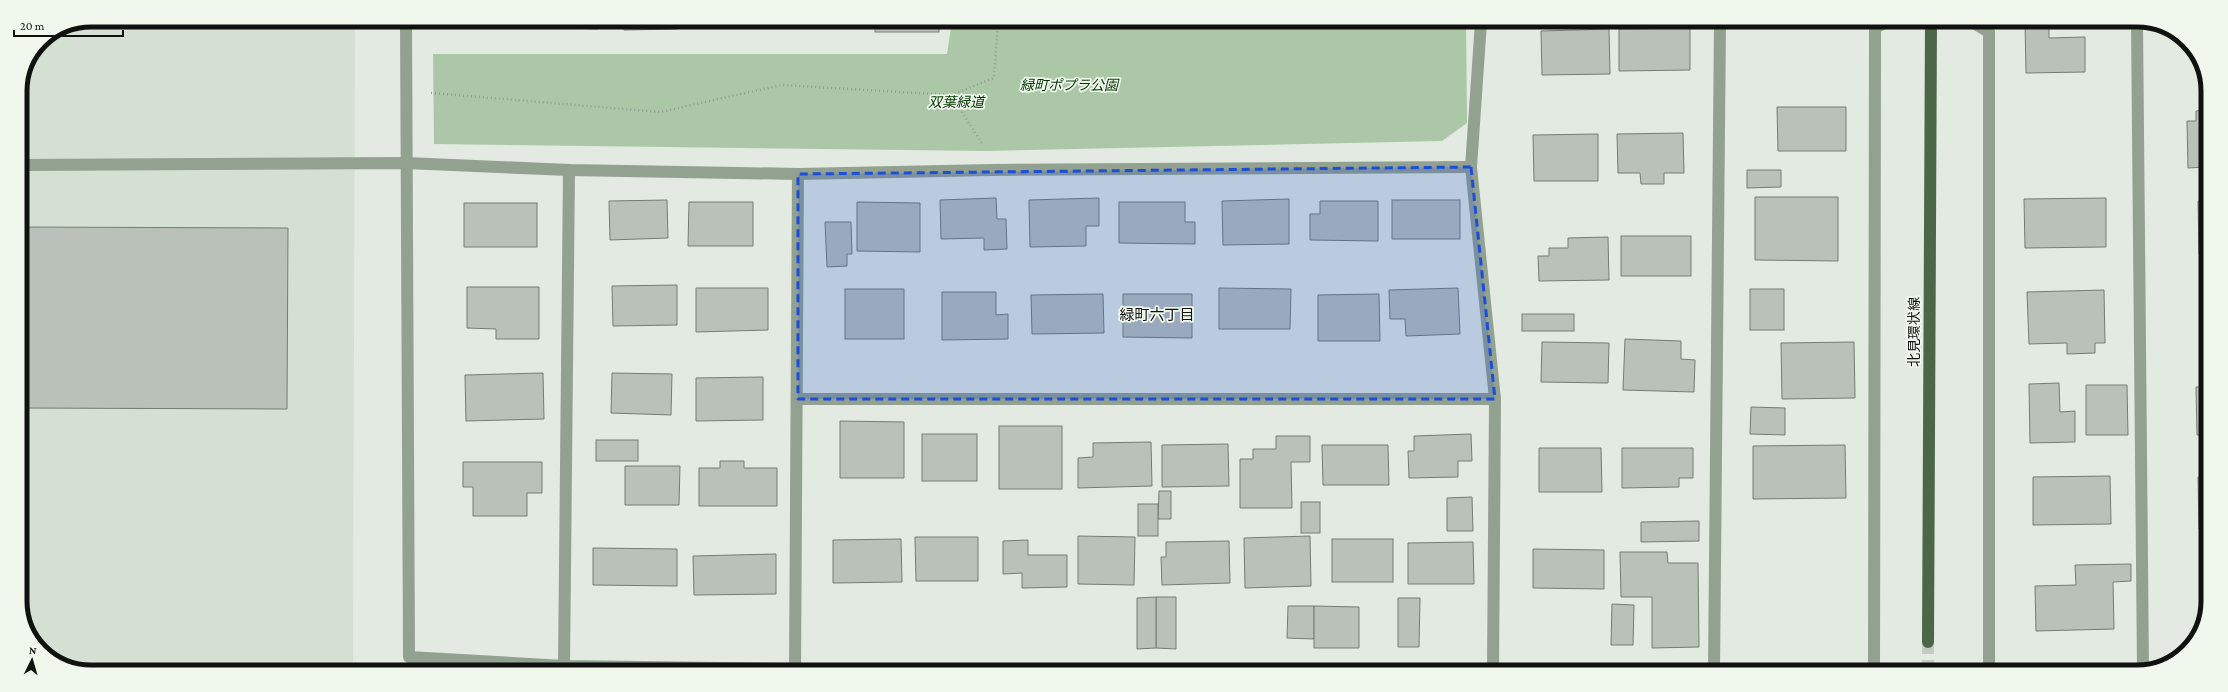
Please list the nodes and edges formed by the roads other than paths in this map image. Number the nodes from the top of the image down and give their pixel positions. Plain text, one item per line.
1 (406, 27) edge
2 (1481, 27) edge
3 (1720, 27) edge
4 (1877, 27) edge
5 (1930, 27) edge
6 (1980, 27) edge
7 (2137, 27) edge
8 (406, 163) junction
9 (27, 165) edge
10 (1471, 167) junction
11 (569, 170) junction
12 (798, 174) junction
13 (798, 399) junction
14 (1495, 399) junction
15 (1928, 642) tunnel mouth
16 (2143, 664) edge
17 (547, 665) edge
18 (564, 665) edge
19 (795, 665) edge
20 (1493, 665) edge
21 (1714, 665) edge
22 (1874, 665) edge
23 (1988, 665) edge

1 - 8 street
2 - 10 street
3 - 21 street
4 - 22 street
5 - 15 main road, 北見環状線
6 - 23 street
7 - 16 street
8 - 9 street
8 - 11 street
8 - 17 street
10 - 12 street
10 - 14 street
11 - 12 street
11 - 18 street
12 - 13 street
13 - 14 street
13 - 19 street
14 - 20 street

